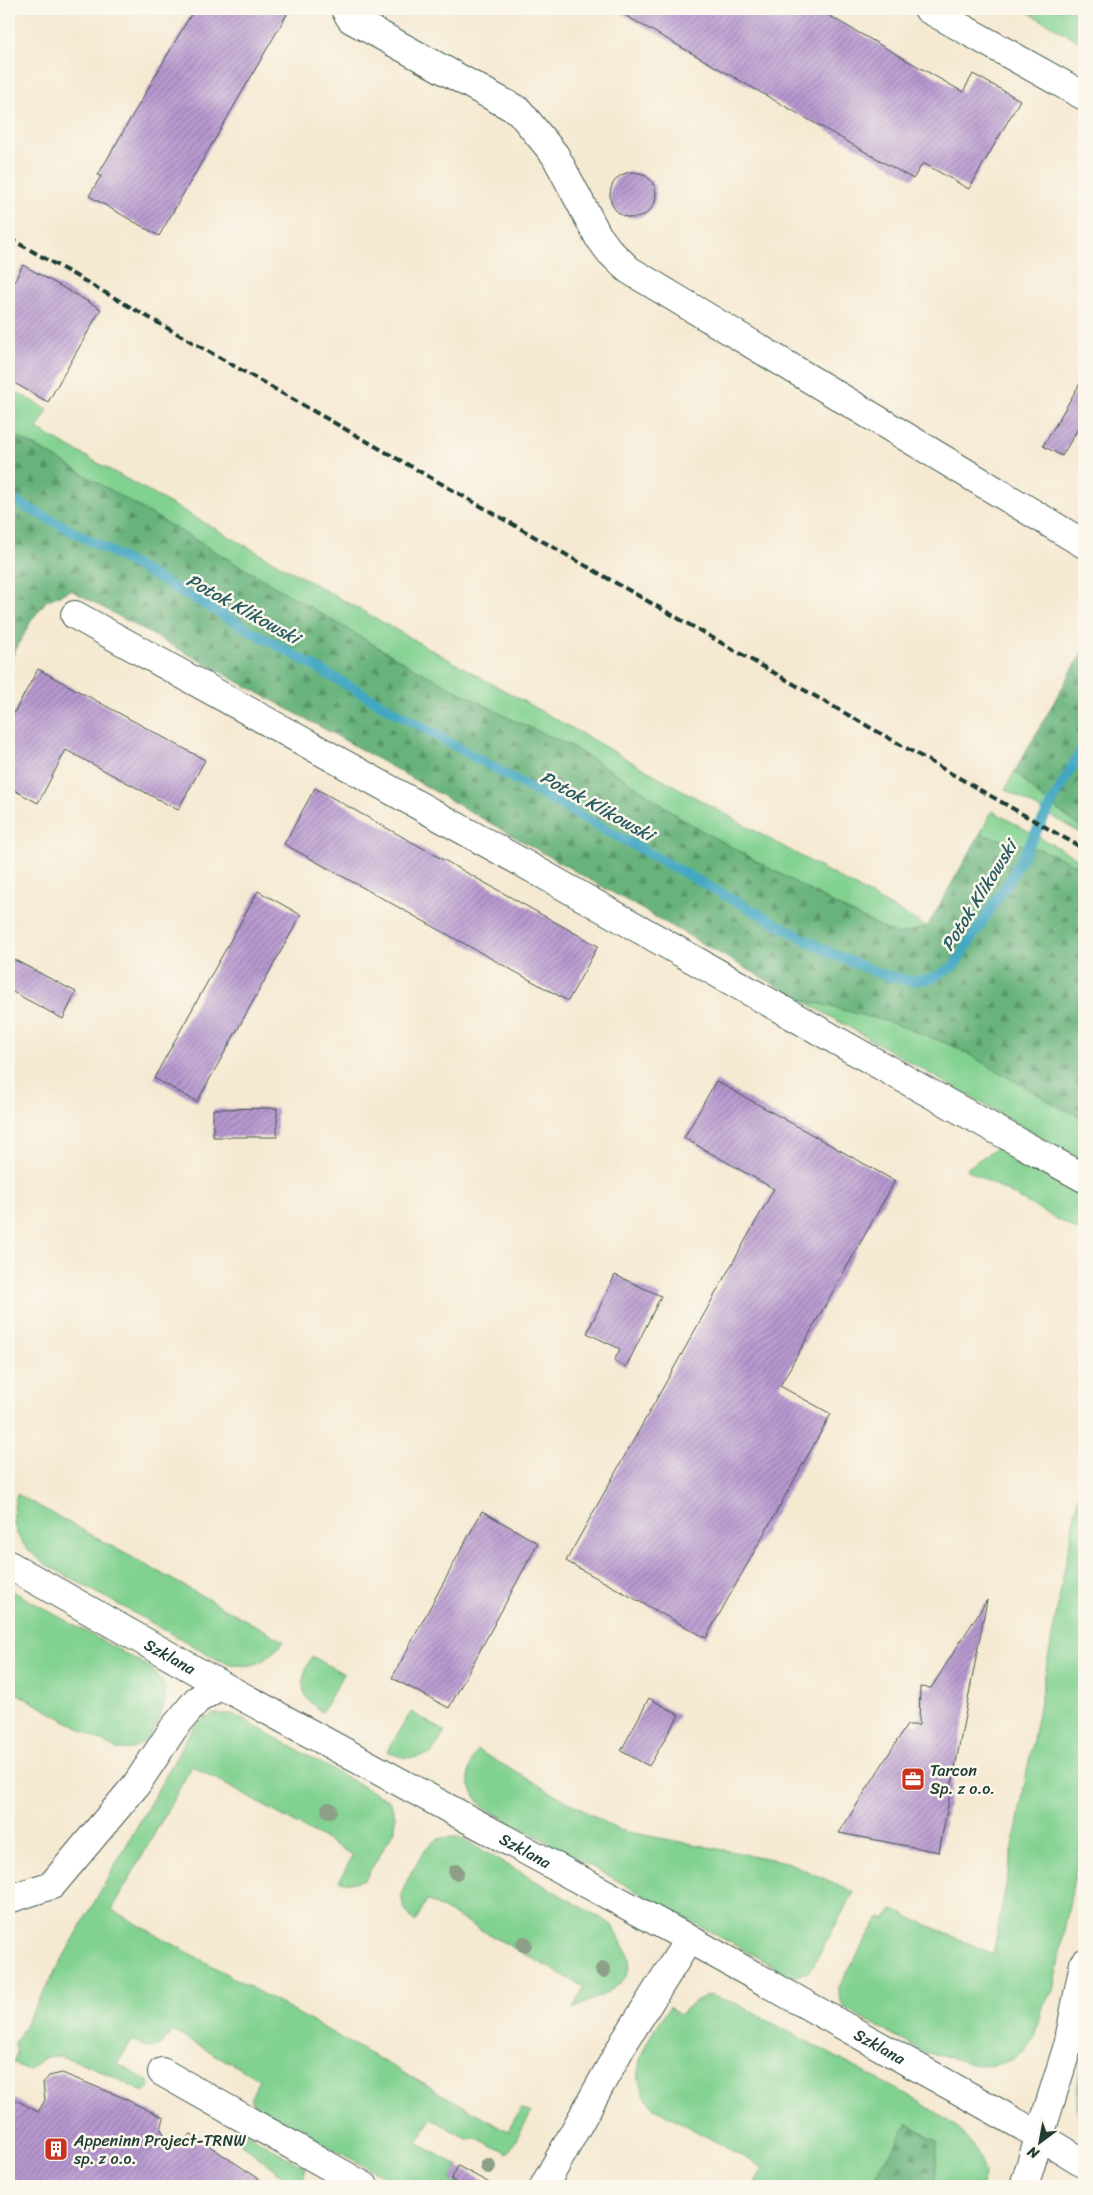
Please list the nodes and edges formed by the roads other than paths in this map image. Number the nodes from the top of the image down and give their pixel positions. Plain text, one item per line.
1 (345, 9) edge
2 (928, 9) edge
3 (1084, 96) edge
4 (1084, 544) edge
5 (75, 615) dead end
6 (1084, 1178) edge
7 (9, 1565) edge
8 (221, 1685) junction
9 (9, 1899) edge
10 (689, 1939) junction
11 (1084, 1963) edge
12 (162, 2072) dead end
13 (1040, 2136) junction
14 (1084, 2163) edge
15 (364, 2186) edge
16 (544, 2186) edge
17 (1024, 2186) edge

1 - 4 street
2 - 3 street
5 - 6 street
7 - 8 street, Szklana
8 - 9 street
8 - 10 street, Szklana
10 - 13 street, Szklana
10 - 16 street
11 - 13 street
12 - 15 street
13 - 14 street, Szklana
13 - 17 street

